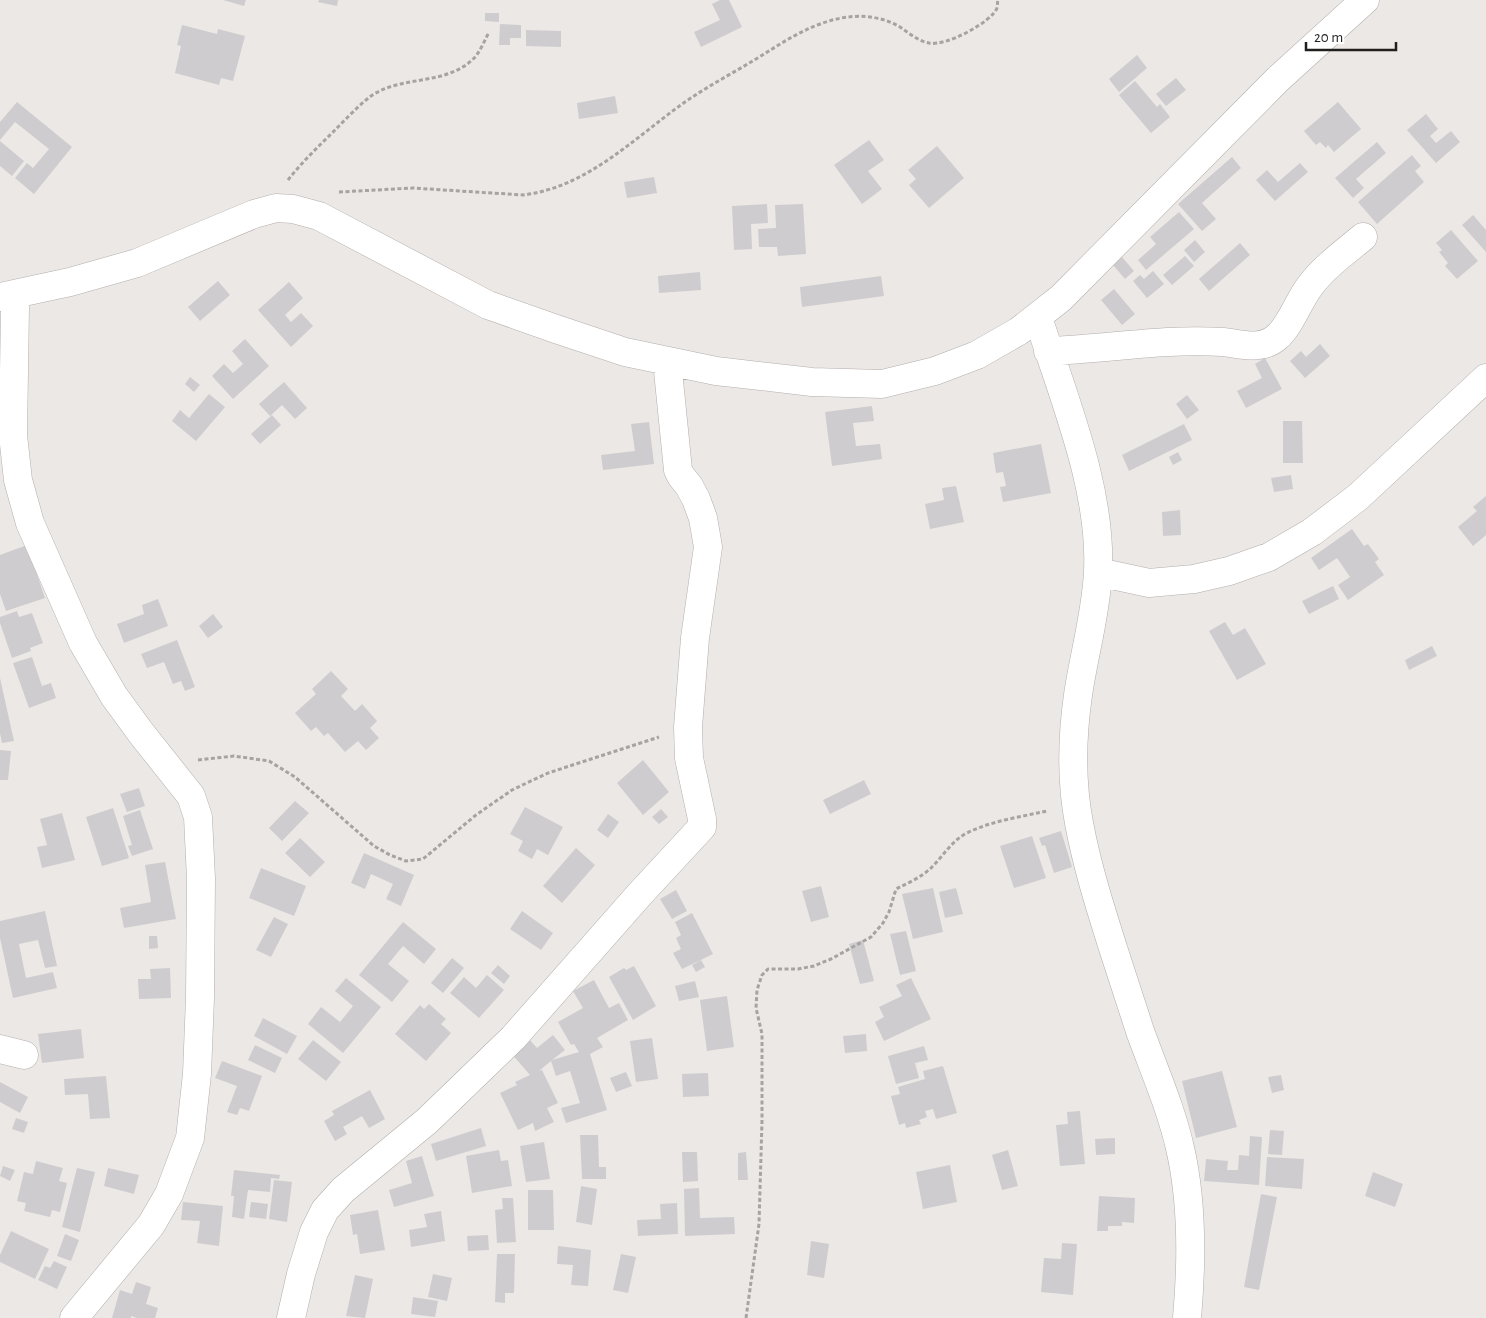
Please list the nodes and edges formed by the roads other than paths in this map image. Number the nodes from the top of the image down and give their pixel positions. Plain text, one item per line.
1 (1365, 0) edge
2 (1363, 237) dead end
3 (6, 296) edge
4 (1038, 317) junction
5 (1048, 351) junction
6 (667, 361) junction
7 (1486, 378) edge
8 (7, 433) edge
9 (1098, 572) junction
10 (74, 1318) edge
11 (291, 1318) edge
12 (1187, 1318) edge

1 - 4 street
2 - 5 street
3 - 6 street
3 - 8 street
4 - 5 street
4 - 6 street
5 - 9 street
6 - 11 street
7 - 9 street
8 - 10 street
9 - 12 street

